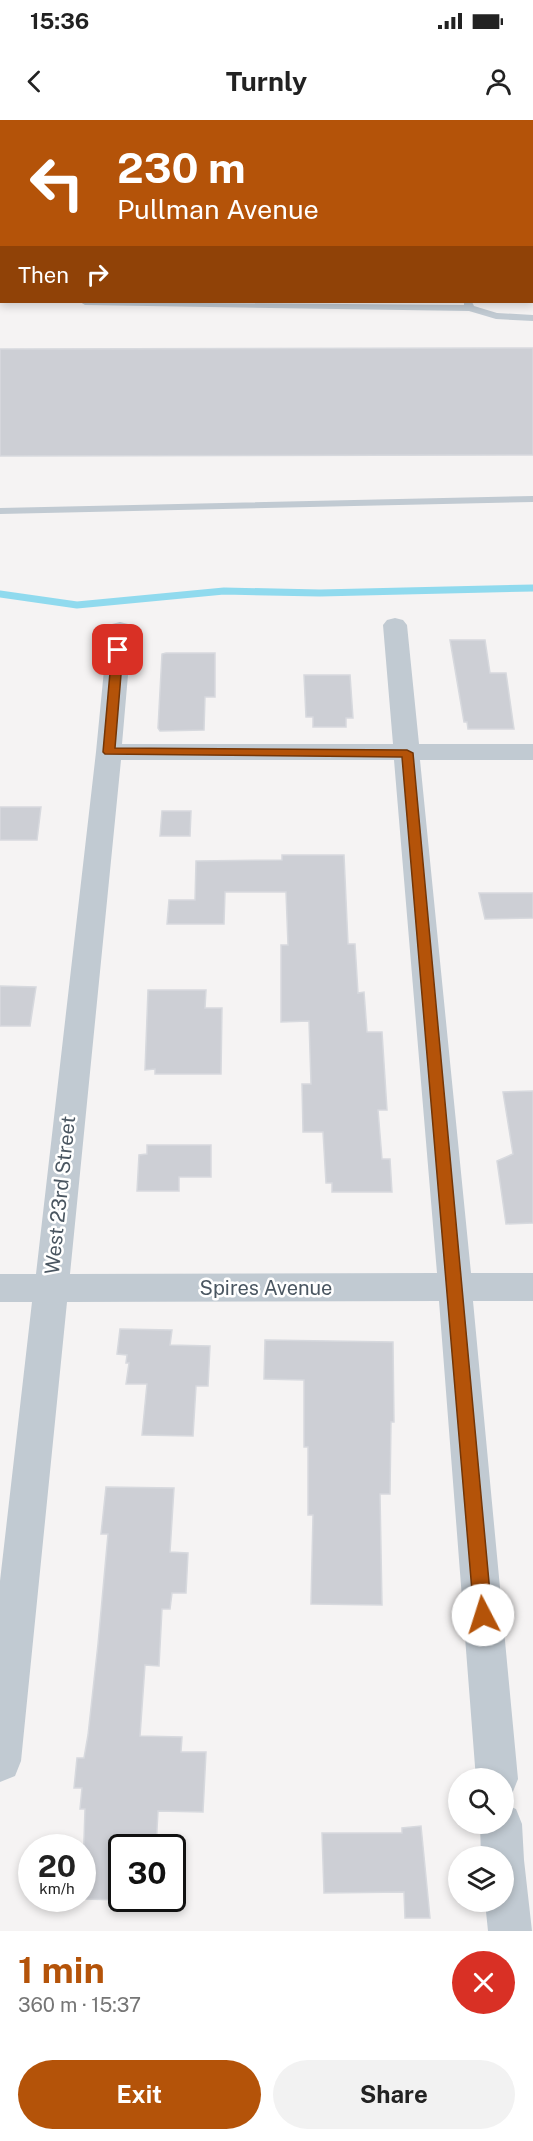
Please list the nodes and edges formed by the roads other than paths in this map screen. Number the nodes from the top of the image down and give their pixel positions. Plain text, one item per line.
1 (213, 303) edge
2 (469, 305) edge
3 (533, 318) edge
4 (533, 499) edge
5 (0, 511) edge
6 (395, 625) dead end
7 (120, 629) dead end
8 (109, 752) junction
9 (533, 752) edge
10 (407, 753) junction
11 (455, 1287) junction
12 (533, 1287) edge
13 (0, 1288) edge
14 (49, 1288) junction
15 (0, 1761) edge
16 (496, 1768) edge
17 (508, 1912) edge
18 (510, 1931) edge

1 - 2 lane
2 - 3 lane
4 - 5 lane
6 - 10 street
7 - 8 street, West 23rd Street
8 - 10 street
8 - 14 street, West 23rd Street
9 - 10 street
10 - 11 street
11 - 12 street, Spires Avenue
11 - 14 street, Spires Avenue
11 - 16 street
13 - 14 street, Spires Avenue
14 - 15 street, West 23rd Street
17 - 18 street

